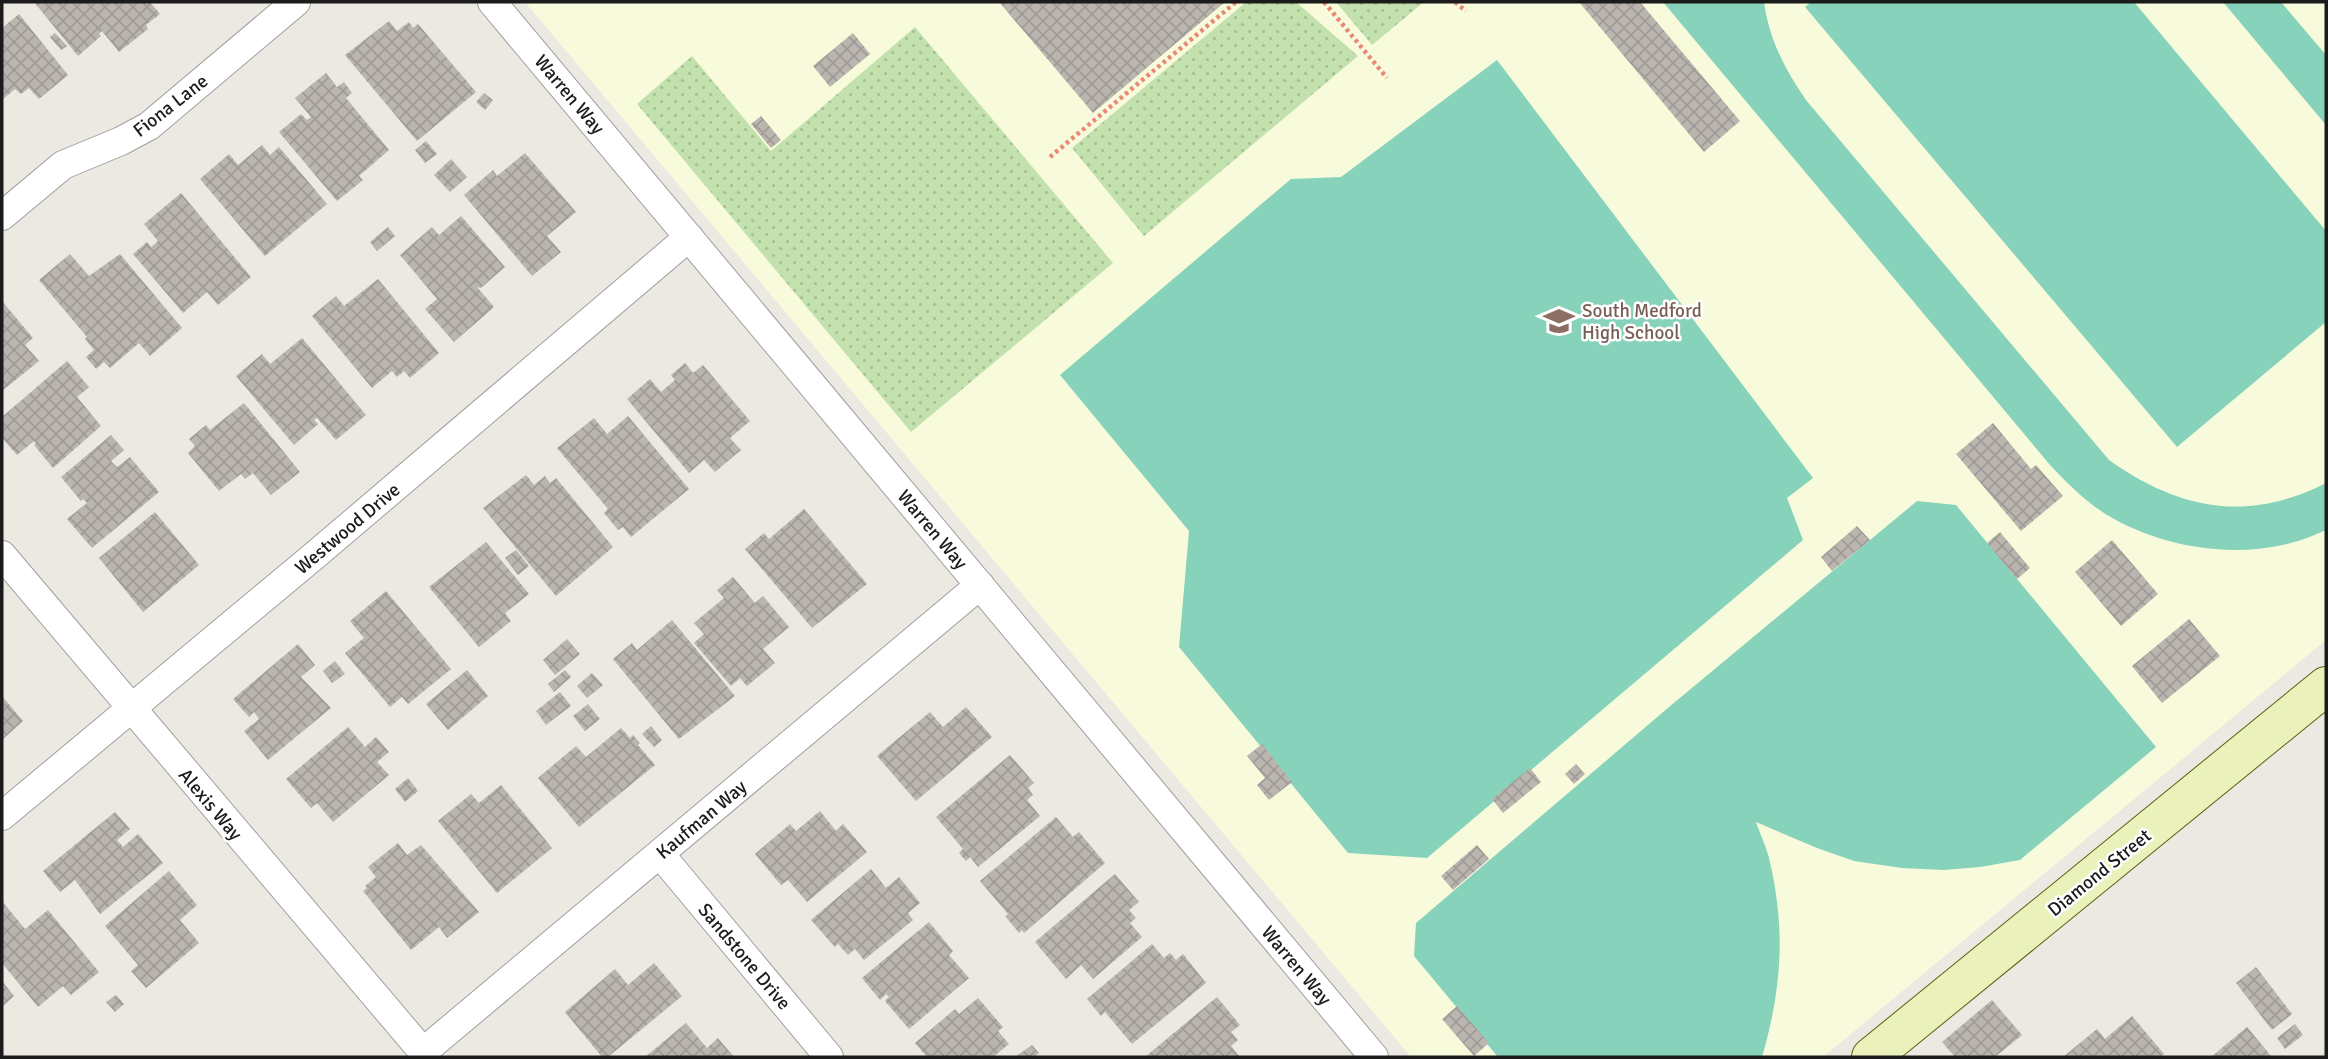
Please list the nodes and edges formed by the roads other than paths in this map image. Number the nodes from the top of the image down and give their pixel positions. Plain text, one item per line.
1 (296, 2) edge
2 (492, 2) edge
3 (2, 216) edge
4 (689, 237) junction
5 (2, 555) edge
6 (980, 585) junction
7 (2326, 686) edge
8 (130, 710) junction
9 (2, 816) edge
10 (660, 854) junction
11 (423, 1052) joint
12 (830, 1057) edge
13 (1374, 1057) edge
14 (1871, 1057) edge

1 - 3 street, Fiona Lane
2 - 4 street, Warren Way
4 - 6 street, Warren Way
4 - 8 street, Westwood Drive
5 - 8 street, Alexis Way
6 - 10 street, Kaufman Way
6 - 13 street, Warren Way
7 - 14 street, Diamond Street
8 - 9 street, Westwood Drive
8 - 11 street, Alexis Way
10 - 11 street, Kaufman Way
10 - 12 street, Sandstone Drive

